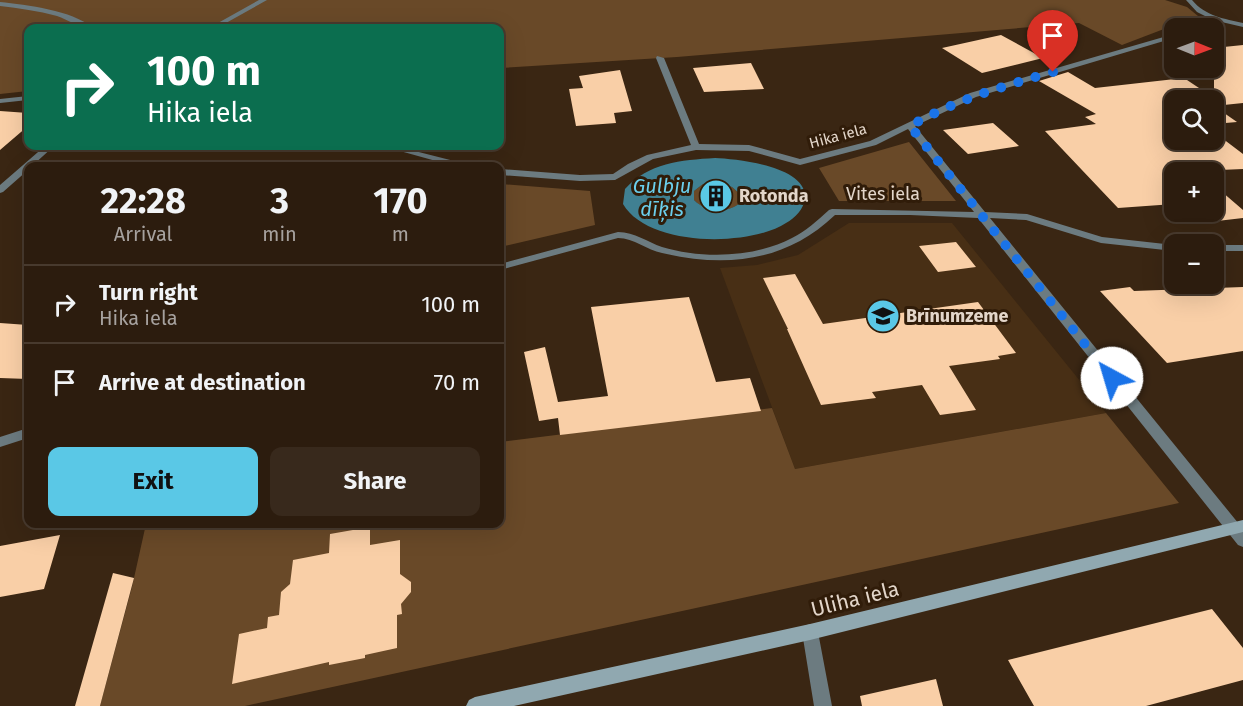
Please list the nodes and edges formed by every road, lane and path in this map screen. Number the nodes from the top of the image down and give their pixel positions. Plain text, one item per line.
1 (264, 0) edge
2 (1188, 0) edge
3 (0, 4) edge
4 (1213, 17) joint
5 (80, 24) edge
6 (220, 24) edge
7 (1243, 25) edge
8 (1164, 39) edge
9 (660, 58) dead end
10 (24, 98) edge
11 (0, 101) edge
12 (910, 126) junction
13 (696, 147) junction
14 (46, 150) edge
15 (401, 150) edge
16 (32, 162) edge
17 (448, 162) edge
18 (24, 169) edge
19 (504, 172) edge
20 (0, 190) edge
21 (981, 214) junction
22 (1164, 247) edge
23 (1224, 248) edge
24 (1243, 248) edge
25 (504, 266) edge
26 (24, 434) edge
27 (0, 442) edge
28 (1240, 532) edge
29 (810, 632) junction
30 (475, 706) edge
31 (823, 706) edge

1 - 6 street
2 - 4 street
3 - 5 street
4 - 7 street
8 - 12 street, Hika iela
9 - 13 street
10 - 11 street
12 - 13 street, Hika iela
12 - 21 street
13 - 19 street, Hika iela
14 - 16 street
15 - 17 street
18 - 20 street
21 - 22 street, Vites iela
21 - 25 street, Vites iela
21 - 28 street
23 - 24 street
26 - 27 street
28 - 29 main road, Uliha iela
29 - 30 main road, Uliha iela
29 - 31 street

